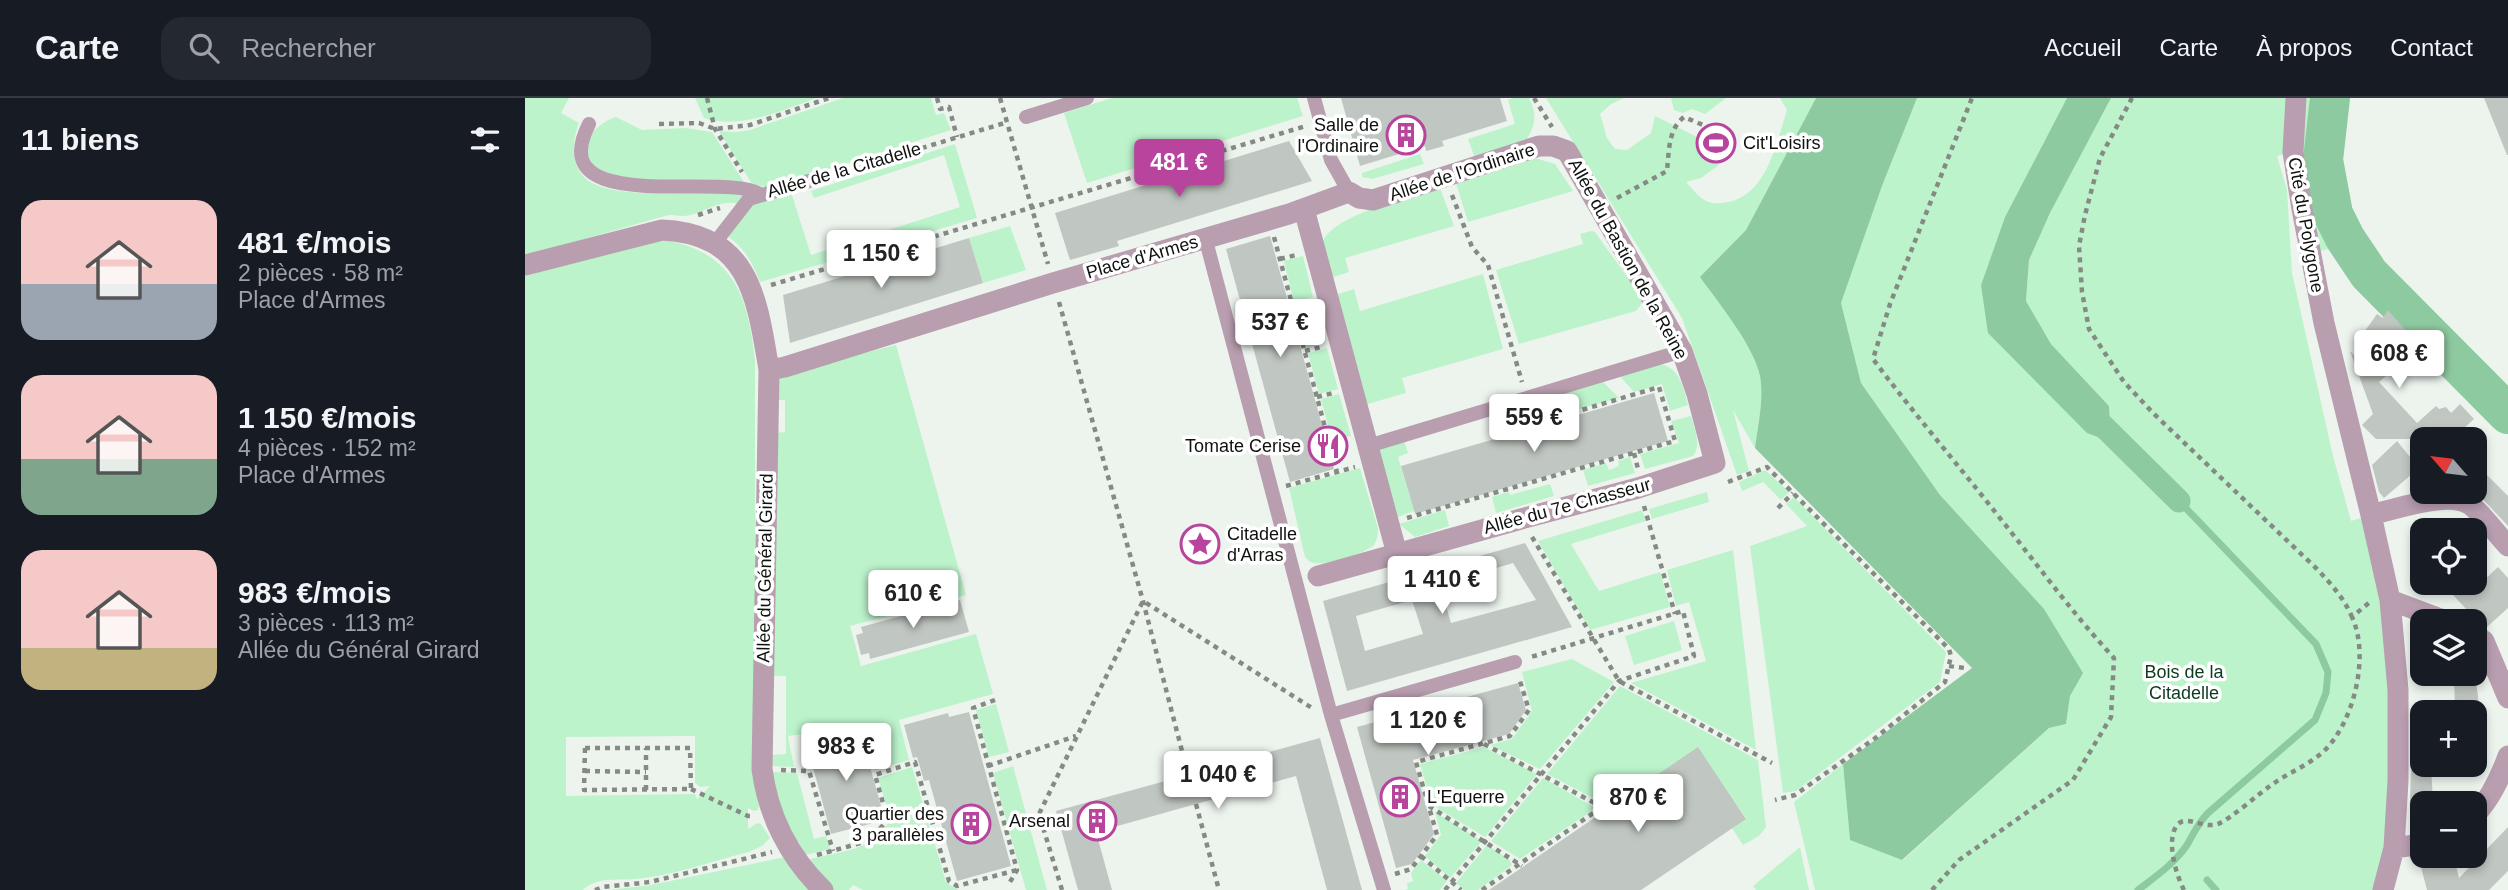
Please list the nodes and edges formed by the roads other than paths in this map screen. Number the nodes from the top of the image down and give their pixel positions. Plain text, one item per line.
1 (1087, 98) edge
2 (1314, 98) edge
3 (2296, 98) edge
4 (1026, 117) dead end
5 (589, 124) dead end
6 (1553, 146) joint
7 (809, 181) road end
8 (1349, 192) junction
9 (760, 194) junction
10 (1304, 209) junction
11 (1205, 237) junction
12 (716, 245) junction
13 (525, 265) edge
14 (1682, 351) junction
15 (769, 370) junction
16 (1370, 454) junction
17 (1715, 463) joint
18 (2371, 515) junction
19 (2508, 546) edge
20 (1397, 554) junction
21 (1318, 576) joint
22 (1297, 582) junction
23 (2390, 600) junction
24 (2414, 609) edge
25 (2487, 648) edge
26 (1515, 662) road end
27 (2508, 698) edge
28 (1331, 715) junction
29 (2508, 756) edge
30 (2487, 800) edge
31 (2410, 846) edge
32 (2394, 848) junction
33 (1382, 884) edge
34 (823, 890) edge
35 (2383, 890) edge

1 - 4 lane
2 - 8 lane
3 - 18 street, Cité du Polygone
5 - 9 lane
6 - 8 street, Allée de l'Ordinaire
6 - 14 street, Allée du Bastion de la Reine
7 - 9 lane, Allée de la Citadelle
8 - 10 street
9 - 12 lane, Allée de la Citadelle
10 - 11 street
10 - 16 street
11 - 15 street, Place d'Armes
11 - 22 lane, Place d'Armes
12 - 13 street
12 - 15 street, Allée du Général Girard
14 - 16 lane
14 - 17 street, Allée du Bastion de la Reine
15 - 34 street, Allée du Général Girard
16 - 20 street
17 - 20 street, Allée du 7e Chasseur
18 - 19 street
18 - 23 street, Cité du Polygone
20 - 21 street, Allée du 7e Chasseur
21 - 22 lane, Allée du 7e Chasseur
22 - 28 lane, Place d'Armes
23 - 24 street
23 - 32 street, Cité du Polygone
25 - 27 street
26 - 28 lane
28 - 33 lane, Place d'Armes
29 - 30 street
31 - 32 street
32 - 35 street, Cité du Polygone

